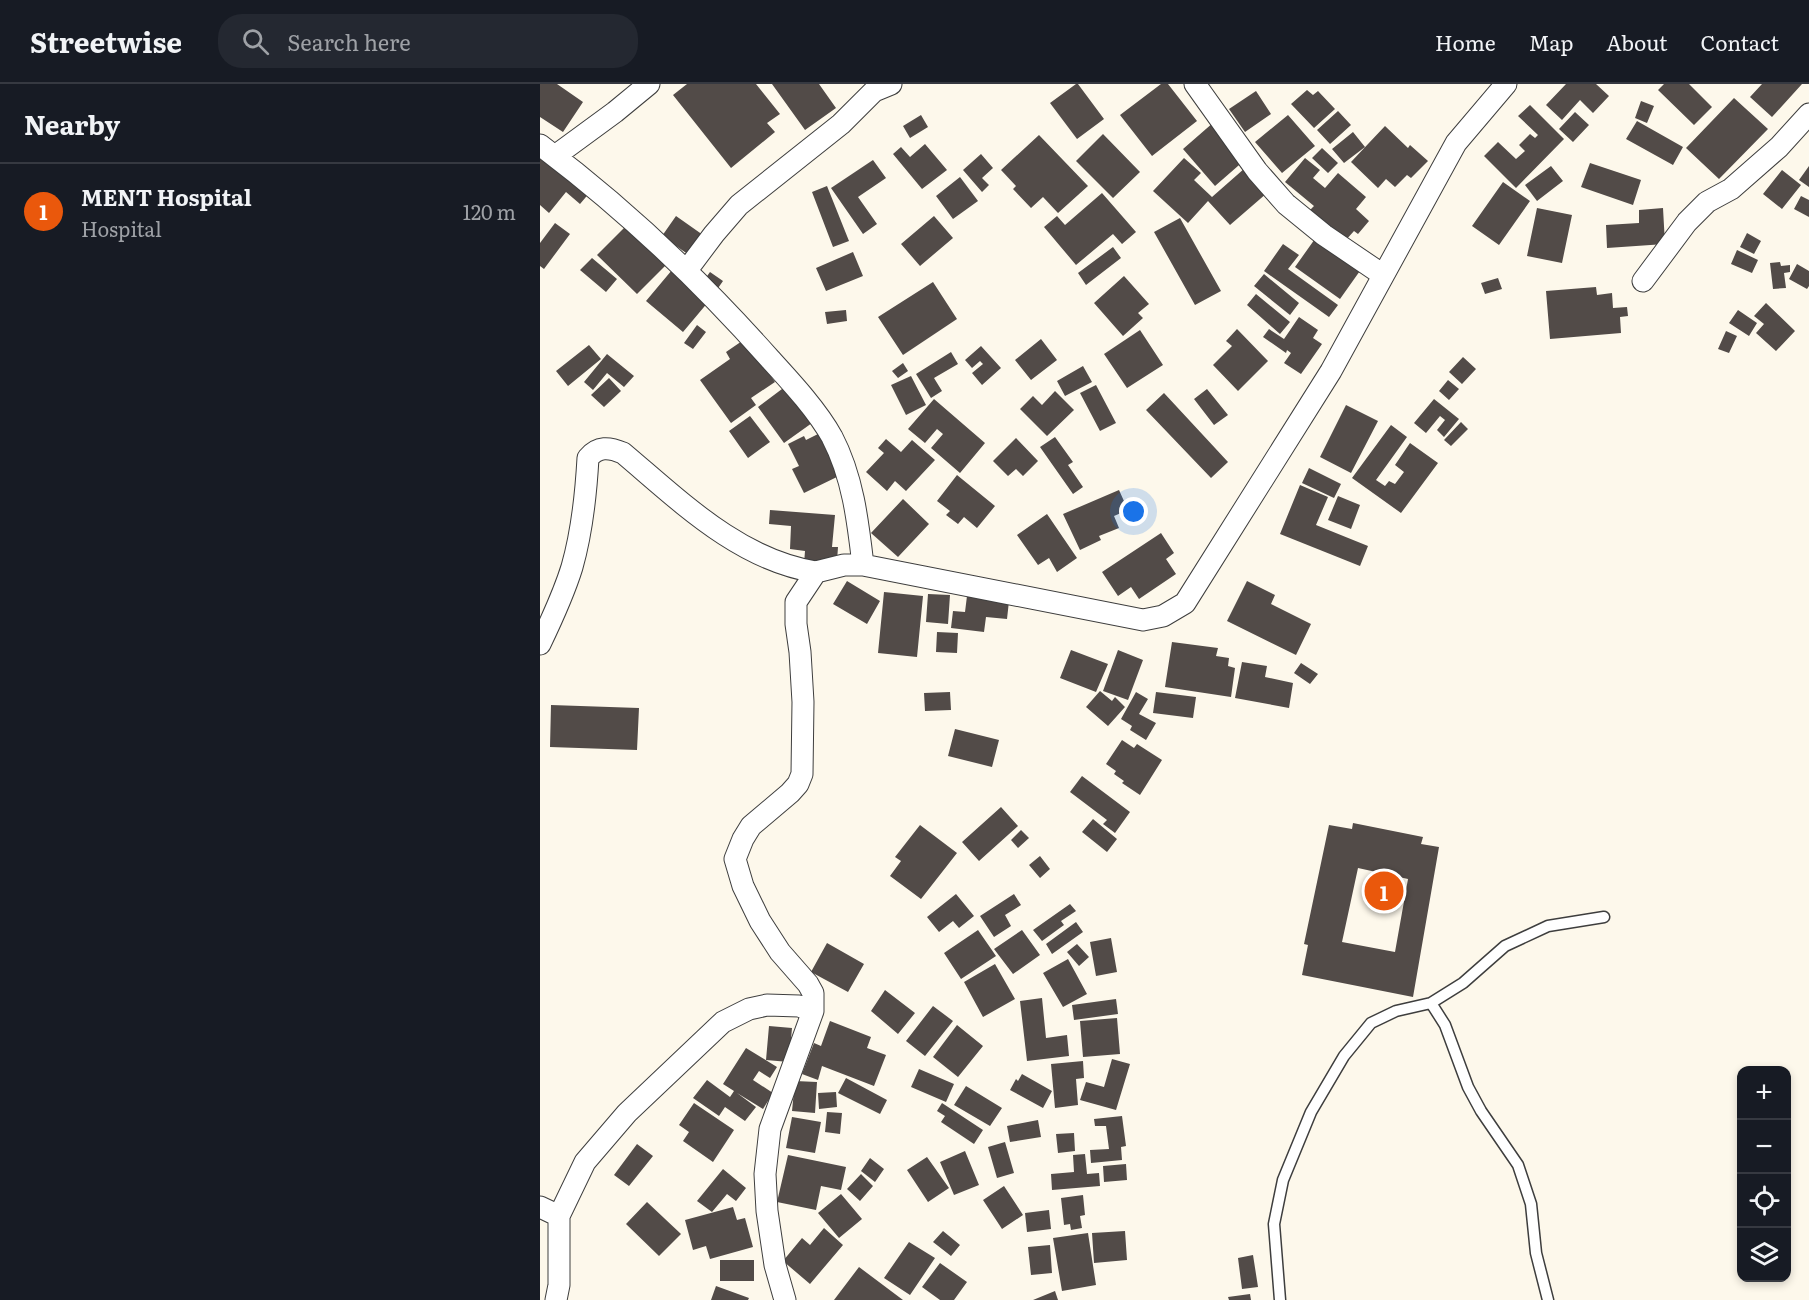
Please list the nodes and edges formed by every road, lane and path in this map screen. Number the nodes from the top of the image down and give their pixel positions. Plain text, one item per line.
1 (649, 84) edge
2 (891, 84) edge
3 (1195, 84) edge
4 (1506, 84) edge
5 (1809, 114) edge
6 (548, 150) edge
7 (687, 270) junction
8 (1383, 275) junction
9 (1643, 281) dead end
10 (862, 565) junction
11 (816, 572) junction
12 (540, 644) edge
13 (1604, 917) dead end
14 (1431, 1003) junction
15 (813, 1011) junction
16 (540, 1207) edge
17 (559, 1216) junction
18 (556, 1300) edge
19 (785, 1300) edge
20 (1280, 1300) edge
21 (1548, 1300) edge

1 - 6 street
2 - 7 street
3 - 8 street
4 - 8 street
5 - 9 street
6 - 7 street
7 - 10 street
8 - 10 street
10 - 11 street
11 - 12 street
11 - 15 street
13 - 14 lane
14 - 20 lane
14 - 21 lane
15 - 17 street
15 - 19 street
16 - 17 street
17 - 18 street

